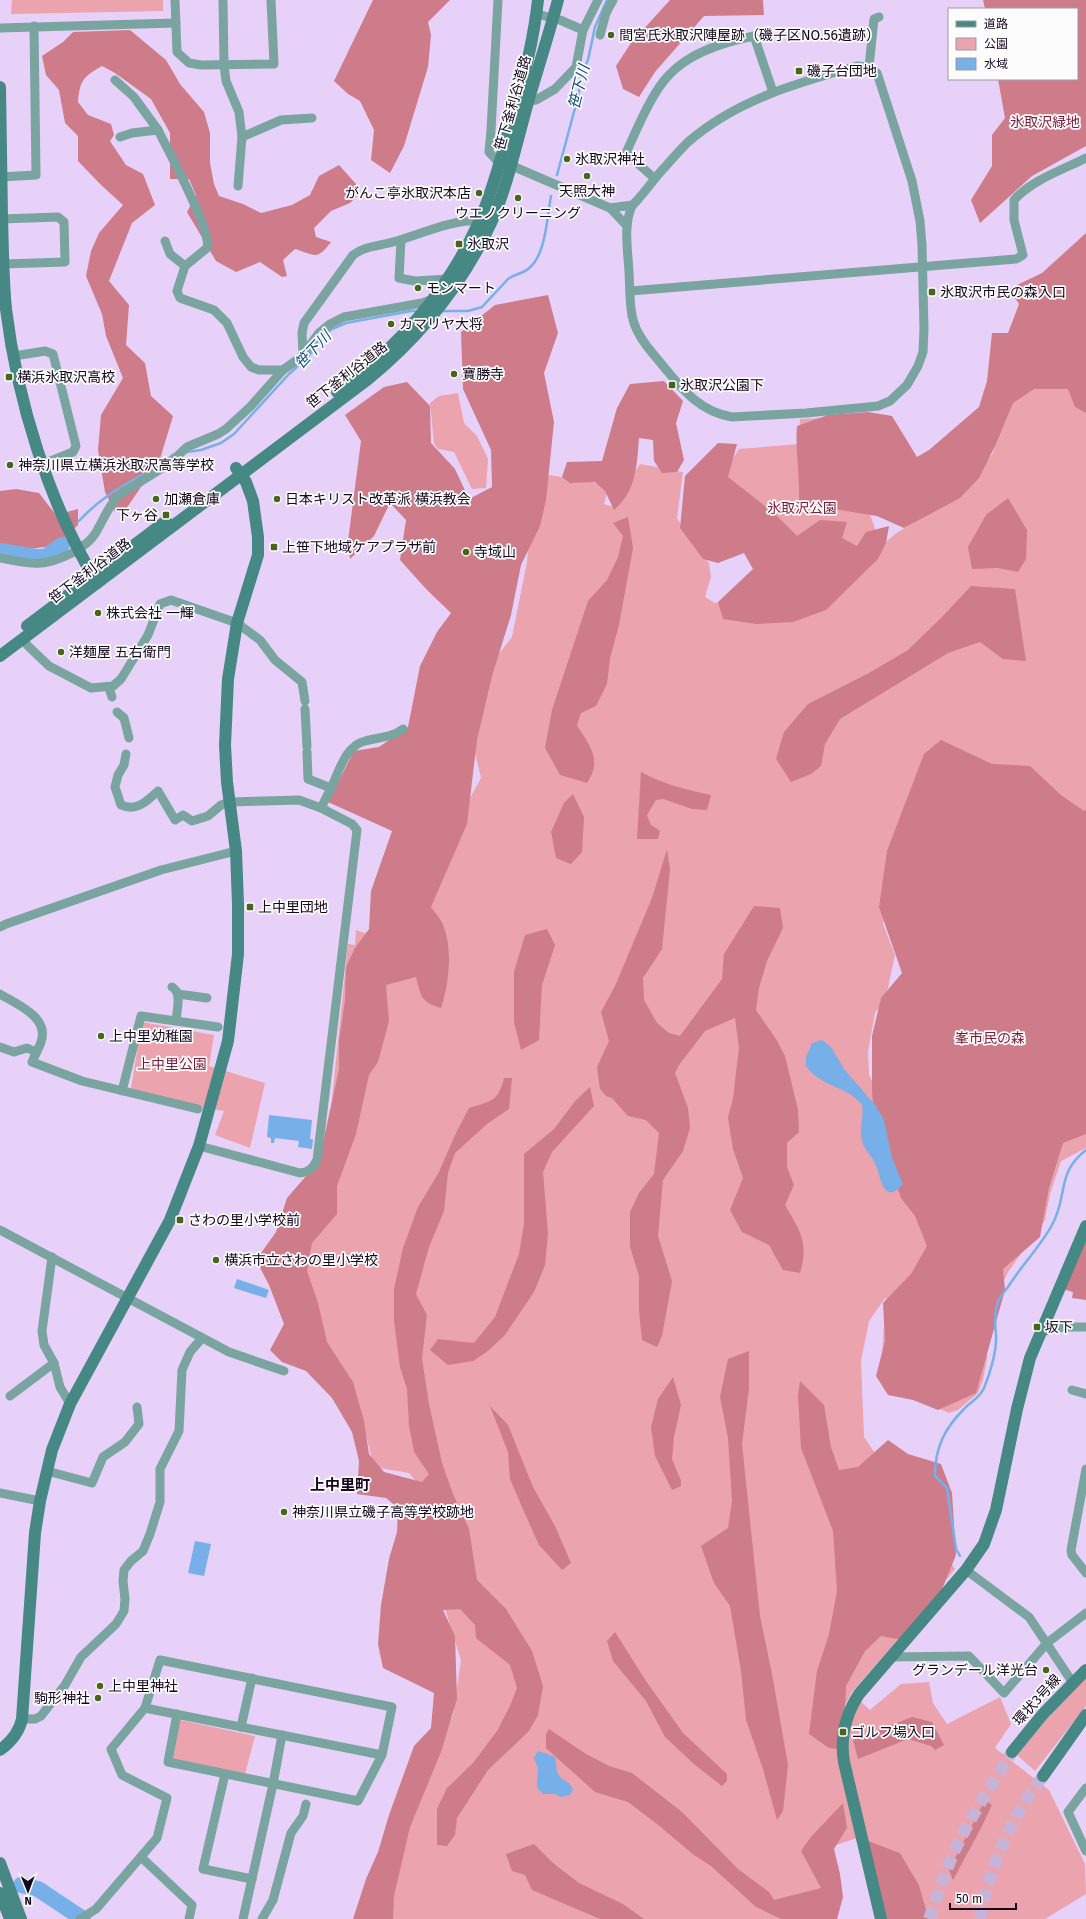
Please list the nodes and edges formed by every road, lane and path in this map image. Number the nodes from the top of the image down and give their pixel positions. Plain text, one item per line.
1 (176, 0) edge
2 (224, 0) edge
3 (271, 0) edge
4 (498, 0) edge
5 (538, 0) edge
6 (558, 0) edge
7 (598, 0) edge
8 (613, 0) edge
9 (537, 14) junction
10 (880, 17) dead end
11 (553, 18) junction
12 (176, 23) junction
13 (34, 26) junction
14 (0, 28) edge
15 (583, 30) junction
16 (600, 35) dead end
17 (224, 65) junction
18 (869, 67) junction
19 (115, 80) dead end
20 (0, 88) edge
21 (773, 92) junction
22 (523, 102) junction
23 (312, 118) dead end
24 (158, 130) junction
25 (120, 137) dead end
26 (242, 137) junction
27 (1086, 158) edge
28 (505, 165) junction
29 (654, 178) junction
30 (1, 180) edge
31 (238, 186) dead end
32 (633, 205) junction
33 (610, 208) junction
34 (2, 220) junction
35 (479, 221) junction
36 (627, 226) junction
37 (401, 240) junction
38 (165, 241) dead end
39 (3, 264) junction
40 (185, 266) junction
41 (923, 266) junction
42 (448, 279) junction
43 (630, 292) junction
44 (436, 302) junction
45 (3, 310) edge
46 (304, 354) junction
47 (14, 356) junction
48 (283, 370) junction
49 (43, 464) junction
50 (238, 471) junction
51 (78, 550) junction
52 (0, 558) edge
53 (95, 580) junction
54 (236, 623) junction
55 (24, 638) junction
56 (0, 646) edge
57 (0, 656) edge
58 (117, 712) dead end
59 (403, 729) dead end
60 (129, 738) dead end
61 (126, 754) dead end
62 (331, 788) junction
63 (230, 802) junction
64 (321, 808) junction
65 (236, 852) junction
66 (0, 927) edge
67 (172, 987) dead end
68 (0, 994) edge
69 (178, 994) junction
70 (207, 998) dead end
71 (176, 1020) junction
72 (218, 1027) dead end
73 (0, 1047) edge
74 (36, 1052) junction
75 (122, 1090) junction
76 (198, 1108) dead end
77 (199, 1146) junction
78 (1086, 1226) edge
79 (0, 1230) edge
80 (52, 1257) junction
81 (128, 1299) junction
82 (1086, 1327) edge
83 (1040, 1332) junction
84 (202, 1338) junction
85 (54, 1363) junction
86 (284, 1371) dead end
87 (1072, 1390) dead end
88 (1086, 1394) edge
89 (10, 1396) dead end
90 (70, 1404) junction
91 (137, 1407) dead end
92 (1086, 1469) edge
93 (47, 1471) junction
94 (0, 1493) edge
95 (40, 1501) junction
96 (966, 1570) junction
97 (1086, 1573) edge
98 (1086, 1613) edge
99 (1047, 1643) junction
100 (890, 1657) junction
101 (1086, 1670) edge
102 (252, 1678) junction
103 (1073, 1683) junction
104 (145, 1708) junction
105 (177, 1714) junction
106 (1085, 1717) edge
107 (22, 1719) junction
108 (241, 1727) junction
109 (282, 1735) junction
110 (0, 1750) edge
111 (1012, 1752) tunnel mouth
112 (382, 1755) junction
113 (225, 1774) junction
114 (1043, 1776) tunnel mouth
115 (273, 1784) junction
116 (1086, 1788) edge
117 (307, 1797) junction
118 (1086, 1851) edge
119 (141, 1857) junction
120 (0, 1863) edge
121 (252, 1879) junction
122 (0, 1892) edge
123 (84, 1917) edge
124 (10, 1919) edge
125 (21, 1919) edge
126 (189, 1919) edge
127 (243, 1919) edge
128 (262, 1919) edge
129 (881, 1919) edge

1 - 12 street
2 - 17 street
3 - 17 street
4 - 28 street
5 - 9 street, 笹下釜利谷道路
6 - 11 street, 笹下釜利谷道路
7 - 15 street
8 - 16 street
9 - 11 street
9 - 22 street, 笹下釜利谷道路
10 - 18 street
11 - 15 street
11 - 22 street, 笹下釜利谷道路
12 - 13 street
12 - 17 street
13 - 14 street
13 - 30 street
15 - 22 street
17 - 26 street
18 - 21 street
18 - 41 street
19 - 24 street
20 - 30 street
21 - 29 street
21 - 29 street
22 - 28 street, 笹下釜利谷道路
23 - 26 street
24 - 25 street
24 - 40 street
26 - 31 street
27 - 41 street
28 - 33 street
28 - 35 street, 笹下釜利谷道路
28 - 44 street, 笹下釜利谷道路
29 - 32 street
30 - 34 street
32 - 33 street
32 - 36 street
33 - 36 street
34 - 39 street
34 - 39 street
35 - 37 street
35 - 42 street, 笹下釜利谷道路
36 - 43 street
37 - 42 street
37 - 46 street
38 - 40 street
39 - 45 street
40 - 48 street
41 - 43 street
41 - 43 street
42 - 44 street, 笹下釜利谷道路
44 - 46 street
44 - 50 street, 笹下釜利谷道路
44 - 50 street, 笹下釜利谷道路
45 - 47 street
46 - 48 street
47 - 49 street
47 - 49 street
48 - 51 street
49 - 51 street
50 - 53 street, 笹下釜利谷道路
50 - 54 street
51 - 52 street
51 - 53 street
53 - 55 street, 笹下釜利谷道路
53 - 56 street, 笹下釜利谷道路
54 - 55 street
54 - 62 street
54 - 63 street
55 - 57 street, 笹下釜利谷道路
58 - 60 street
59 - 62 street
61 - 63 street
62 - 64 street
63 - 64 street
63 - 65 street
64 - 77 street
65 - 66 street
65 - 77 street
67 - 69 street
68 - 74 street
69 - 70 street
69 - 71 street
71 - 72 street
71 - 75 street
73 - 74 street
74 - 75 street
75 - 76 street
77 - 81 street
78 - 83 street
79 - 80 street
80 - 81 street
80 - 85 street
81 - 84 street
81 - 90 street
82 - 83 street
83 - 96 street
84 - 86 street
84 - 107 street
85 - 89 street
85 - 90 street
87 - 88 street
90 - 93 street
91 - 93 street
92 - 97 street
93 - 95 street
94 - 95 street
95 - 107 street
96 - 99 street
96 - 100 street
98 - 99 street
99 - 100 street
99 - 103 street
100 - 129 street
101 - 103 street, 環状3号線
102 - 104 street
102 - 108 street
102 - 112 street
103 - 111 street, 環状3号線
104 - 105 street
104 - 119 street
105 - 108 street
105 - 113 street
106 - 114 street
107 - 110 street
108 - 109 street
109 - 112 street
109 - 115 street
112 - 117 street
113 - 115 street
113 - 121 street
115 - 117 street
115 - 121 street
116 - 118 street
117 - 128 street
119 - 123 street
119 - 126 street
120 - 125 street
121 - 127 street
122 - 124 street

